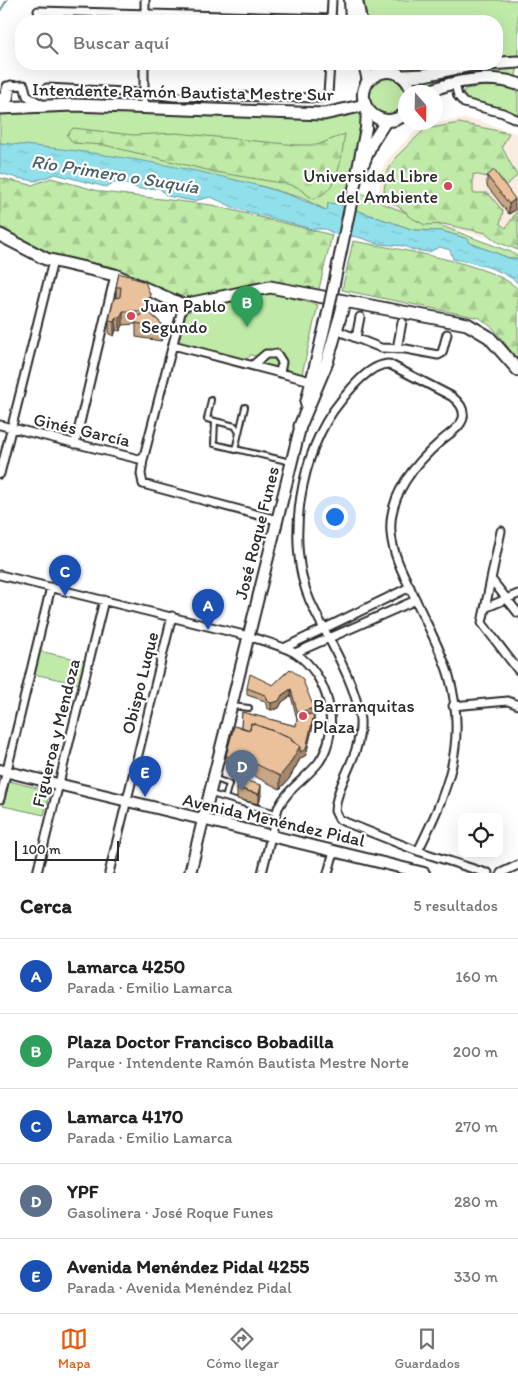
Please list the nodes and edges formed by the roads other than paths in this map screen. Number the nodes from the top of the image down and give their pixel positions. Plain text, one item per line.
1 (145, 0) edge
2 (332, 0) edge
3 (350, 0) edge
4 (357, 0) edge
5 (38, 11) dead end
6 (144, 12) junction
7 (214, 15) edge
8 (331, 15) edge
9 (351, 15) edge
10 (360, 15) edge
11 (518, 62) edge
12 (503, 63) edge
13 (144, 70) edge
14 (330, 70) edge
15 (365, 70) edge
16 (383, 70) edge
17 (391, 70) edge
18 (448, 70) edge
19 (403, 76) junction
20 (368, 81) junction
21 (456, 84) junction
22 (518, 84) edge
23 (11, 85) junction
24 (408, 85) edge
25 (47, 88) dead end
26 (443, 88) edge
27 (144, 93) junction
28 (0, 98) edge
29 (0, 106) edge
30 (48, 106) junction
31 (144, 107) junction
32 (366, 107) junction
33 (398, 118) edge
34 (386, 120) junction
35 (518, 120) edge
36 (354, 189) junction
37 (0, 235) edge
38 (53, 261) junction
39 (115, 275) junction
40 (344, 303) junction
41 (184, 305) junction
42 (360, 317) dead end
43 (402, 322) dead end
44 (336, 330) junction
45 (447, 334) dead end
46 (356, 338) junction
47 (173, 345) junction
48 (397, 349) junction
49 (253, 365) junction
50 (518, 370) edge
51 (280, 373) junction
52 (311, 382) junction
53 (211, 400) dead end
54 (245, 407) dead end
55 (215, 421) junction
56 (0, 425) edge
57 (300, 426) junction
58 (12, 428) junction
59 (238, 431) junction
60 (74, 444) junction
61 (235, 450) junction
62 (143, 460) junction
63 (292, 462) junction
64 (0, 474) edge
65 (277, 520) junction
66 (501, 531) dead end
67 (0, 575) edge
68 (491, 578) junction
69 (52, 587) junction
70 (410, 587) junction
71 (518, 594) edge
72 (508, 599) junction
73 (104, 600) junction
74 (416, 600) junction
75 (485, 608) junction
76 (518, 613) edge
77 (172, 616) junction
78 (323, 628) junction
79 (248, 636) junction
80 (328, 638) junction
81 (284, 648) junction
82 (295, 653) junction
83 (518, 670) edge
84 (518, 705) edge
85 (230, 706) junction
86 (453, 706) junction
87 (248, 708) dead end
88 (3, 771) edge
89 (213, 778) junction
90 (60, 785) junction
91 (209, 793) junction
92 (225, 798) junction
93 (0, 799) edge
94 (127, 801) junction
95 (277, 813) junction
96 (203, 820) junction
97 (271, 836) junction
98 (334, 851) junction
99 (418, 851) junction
100 (518, 864) edge
101 (396, 870) edge
102 (37, 873) edge
103 (109, 873) edge
104 (190, 873) edge
105 (262, 873) edge
106 (328, 873) edge
107 (424, 873) edge
108 (488, 873) edge
109 (501, 873) edge

1 - 6 street
2 - 8 street
3 - 9 main road
4 - 10 main road
5 - 6 street
6 - 7 street
11 - 12 main road
13 - 27 street
14 - 27 street
15 - 20 main road
16 - 20 main road
17 - 19 main road
18 - 19 main road
19 - 24 main road
20 - 32 main road
21 - 22 main road
21 - 26 main road
21 - 35 street
23 - 28 street
23 - 29 street
23 - 30 street
25 - 27 street
27 - 31 street
29 - 30 main road, Intendente Ramón Bautista Mestre Sur
30 - 31 main road, Intendente Ramón Bautista Mestre Sur
31 - 32 main road, Intendente Ramón Bautista Mestre Sur
32 - 34 main road
32 - 36 main road
33 - 34 main road
34 - 36 main road
36 - 52 main road, José Roque Funes, bridge
37 - 38 main road
38 - 39 main road
38 - 58 street
39 - 41 main road
39 - 60 street
40 - 41 main road
40 - 44 main road
40 - 50 main road
41 - 47 street
42 - 46 street
43 - 48 street
44 - 46 street
44 - 57 main road
45 - 48 street
46 - 48 street
47 - 49 street
47 - 62 street
49 - 51 street
49 - 51 street
51 - 52 street
52 - 57 main road, José Roque Funes
53 - 55 lane
54 - 59 lane
55 - 59 lane
55 - 61 lane
56 - 58 street, Ginés García
57 - 63 main road, José Roque Funes
58 - 60 street, Ginés García
58 - 64 street
59 - 61 lane
60 - 62 street, Ginés García
61 - 63 lane
62 - 65 street, Ginés García
63 - 65 main road, José Roque Funes
65 - 79 main road, José Roque Funes
66 - 68 street
67 - 69 street
68 - 72 street
68 - 75 street
69 - 73 street
69 - 88 street
70 - 74 street
70 - 78 street
70 - 78 street
71 - 72 street
72 - 75 street
72 - 76 street
73 - 77 street
73 - 90 street, Figueroa y Mendoza
74 - 80 street
74 - 86 street
75 - 83 street
77 - 79 street
77 - 94 street, Obispo Luque
78 - 80 street
78 - 81 street
79 - 81 street
79 - 85 main road, José Roque Funes
80 - 82 street
80 - 99 street
81 - 82 street
82 - 95 street
84 - 86 street
85 - 87 lane
85 - 89 main road, José Roque Funes
86 - 99 street
88 - 90 main road, Avenida Menéndez Pidal
88 - 93 street
89 - 91 main road, José Roque Funes
89 - 92 lane
90 - 94 main road, Avenida Menéndez Pidal
90 - 102 street, Figueroa y Mendoza
91 - 92 lane
91 - 96 main road, José Roque Funes
92 - 95 lane
94 - 96 main road, Avenida Menéndez Pidal
94 - 103 street, Obispo Luque
95 - 97 street
96 - 97 main road, Avenida Menéndez Pidal
96 - 104 main road, José Roque Funes
97 - 98 main road, Avenida Menéndez Pidal
97 - 105 street
98 - 101 main road, Avenida Menéndez Pidal
98 - 106 street
99 - 108 street
100 - 109 street
101 - 107 main road, Avenida Menéndez Pidal

